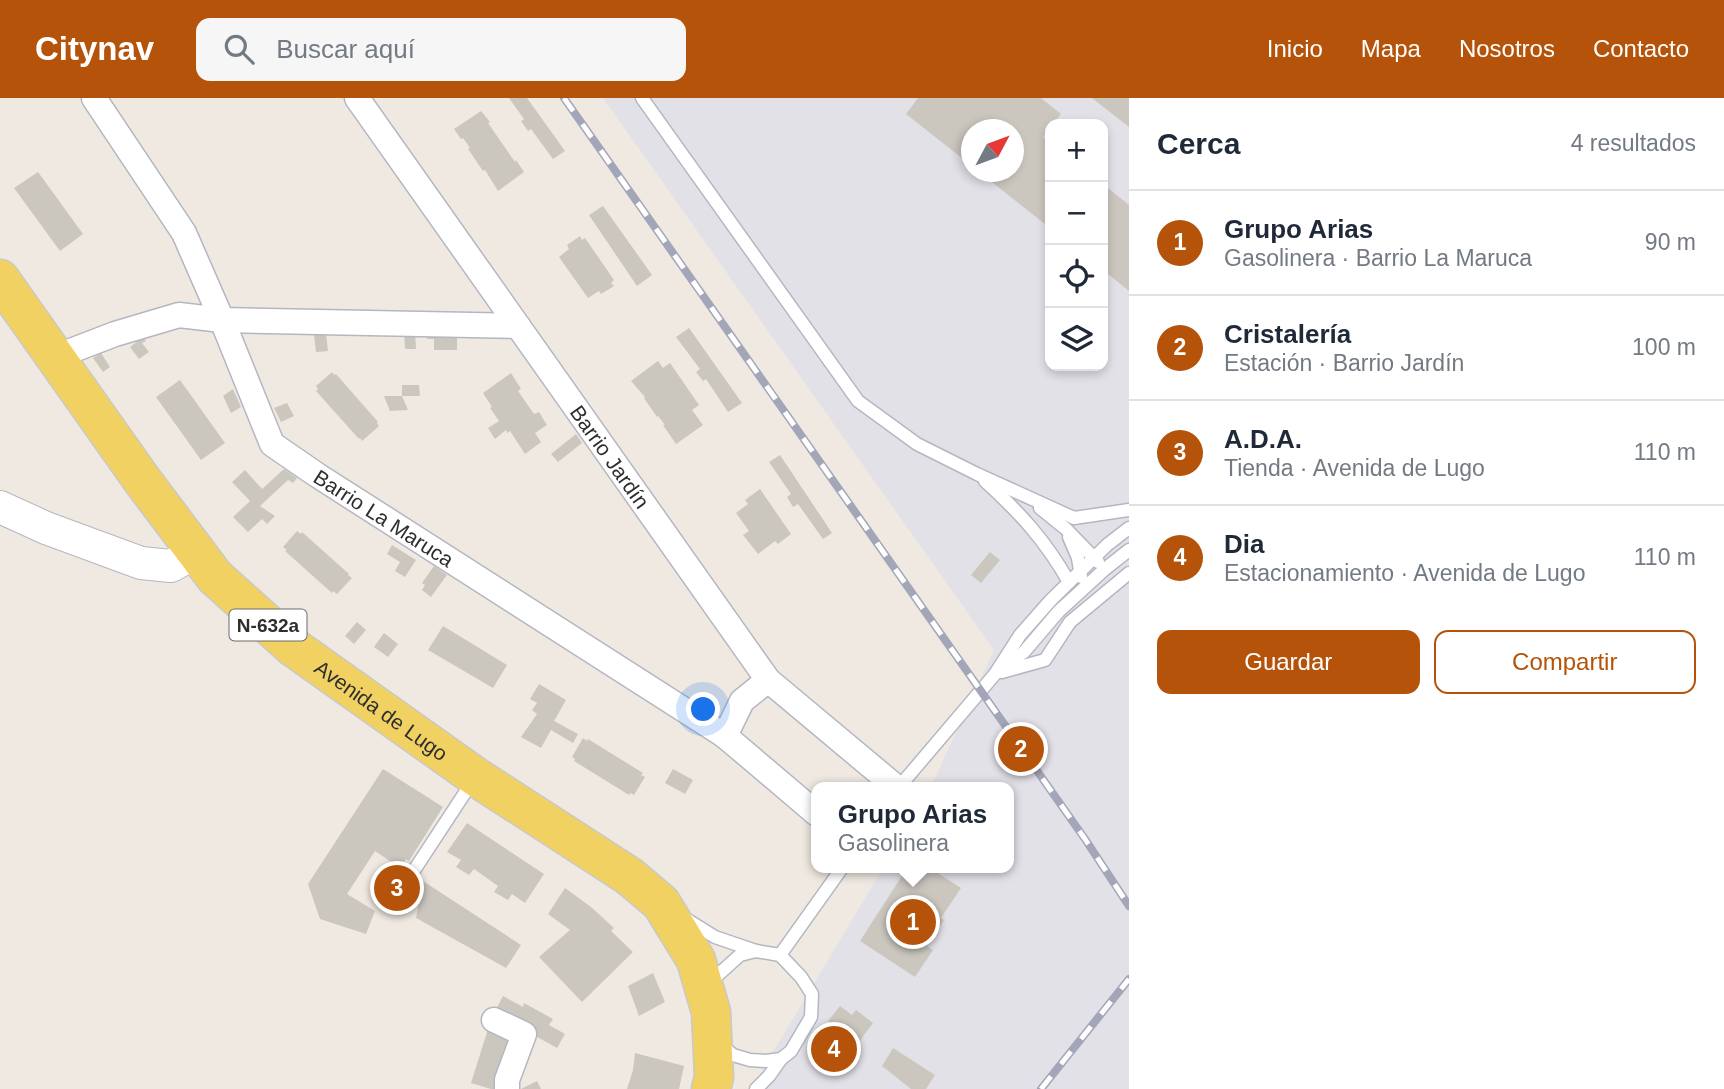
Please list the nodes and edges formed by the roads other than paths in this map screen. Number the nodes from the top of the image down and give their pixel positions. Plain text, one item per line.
1 (94, 98) edge
2 (357, 98) edge
3 (642, 98) edge
4 (0, 279) edge
5 (222, 320) junction
6 (518, 326) junction
7 (55, 357) junction
8 (976, 474) junction
9 (1025, 496) junction
10 (0, 507) edge
11 (1129, 510) edge
12 (1129, 527) edge
13 (1066, 529) junction
14 (1129, 550) edge
15 (196, 552) junction
16 (1094, 558) junction
17 (1105, 569) junction
18 (1080, 571) junction
19 (1129, 573) edge
20 (1092, 581) junction
21 (1069, 582) junction
22 (1118, 583) junction
23 (1082, 591) junction
24 (995, 674) junction
25 (768, 680) junction
26 (724, 736) junction
27 (476, 777) junction
28 (891, 782) edge
29 (901, 782) edge
30 (811, 809) edge
31 (838, 873) edge
32 (411, 875) dead end
33 (661, 903) junction
34 (756, 951) junction
35 (780, 955) junction
36 (704, 988) junction
37 (494, 1020) dead end
38 (712, 1032) junction
39 (781, 1059) junction
40 (507, 1089) edge
41 (711, 1089) edge
42 (757, 1089) edge

1 - 5 street, Barrio La Maruca
2 - 6 street, Barrio Jardín
3 - 8 lane
4 - 7 main road, Avenida de Lugo / N-632a
5 - 6 street
5 - 7 street
5 - 26 street, Barrio La Maruca
6 - 25 street, Barrio Jardín
7 - 15 main road, Avenida de Lugo / N-632a
8 - 9 lane
8 - 21 lane
9 - 11 lane
9 - 13 lane
10 - 15 street
12 - 16 lane
13 - 16 lane
13 - 18 lane
14 - 17 lane
15 - 27 main road, Avenida de Lugo / N-632a
16 - 17 lane
16 - 18 lane
17 - 20 lane
17 - 22 lane
18 - 21 lane
18 - 23 lane
19 - 22 lane
20 - 22 lane
20 - 23 lane
21 - 24 lane
22 - 24 lane
23 - 24 lane
24 - 29 lane
25 - 26 street
25 - 28 street, Barrio Jardín
26 - 30 street, Barrio La Maruca
27 - 32 lane
27 - 33 main road, Avenida de Lugo / N-632a
31 - 35 lane
33 - 34 lane
33 - 36 main road, Avenida de Lugo / N-632a
34 - 35 lane
34 - 36 lane
35 - 39 lane
36 - 38 main road, Avenida de Lugo / N-632a
37 - 40 street
38 - 39 lane
38 - 41 main road, Avenida de Lugo / N-632a
39 - 42 lane

